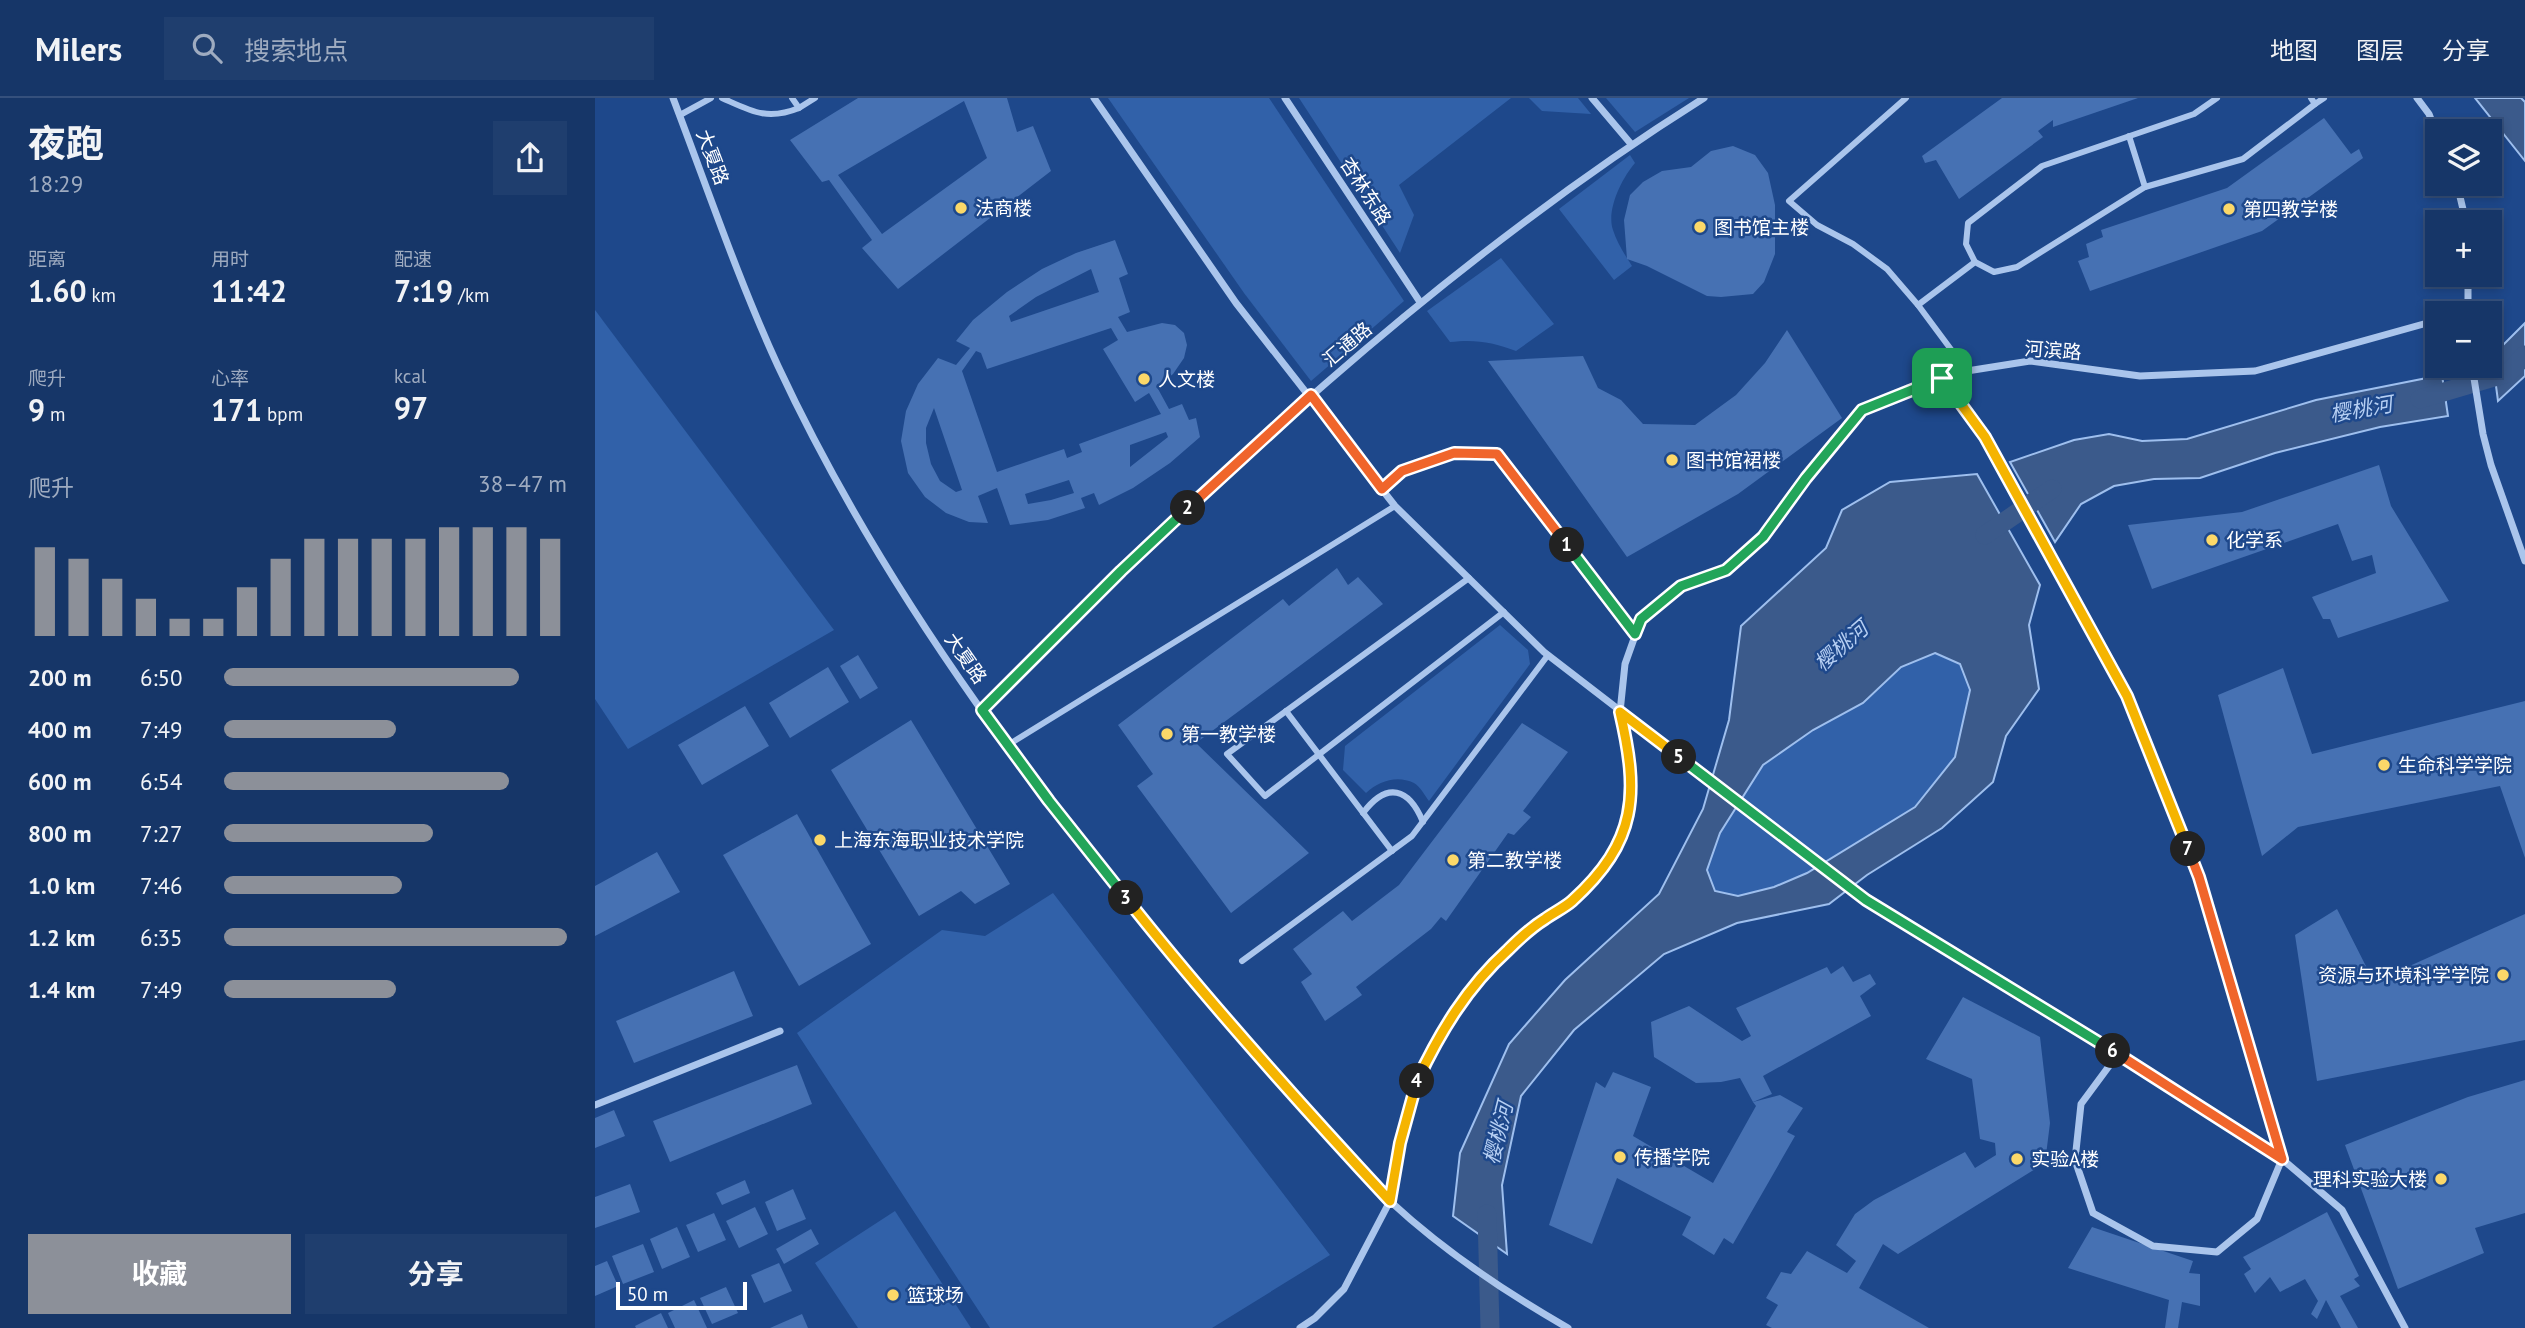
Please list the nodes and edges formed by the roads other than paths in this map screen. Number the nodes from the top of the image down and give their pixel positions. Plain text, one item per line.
1 (673, 98) edge
2 (711, 98) edge
3 (722, 98) edge
4 (792, 98) edge
5 (815, 98) edge
6 (1094, 98) edge
7 (1285, 98) edge
8 (1592, 98) edge
9 (1703, 98) edge
10 (1906, 98) edge
11 (2217, 98) edge
12 (2324, 98) edge
13 (2417, 98) edge
14 (2313, 101) edge
15 (799, 108) junction
16 (680, 115) junction
17 (2430, 119) edge
18 (2129, 136) junction
19 (1631, 144) junction
20 (2145, 187) junction
21 (1975, 262) junction
22 (1420, 302) junction
23 (1918, 305) junction
24 (2425, 324) edge
25 (1967, 370) junction
26 (1942, 378) junction
27 (2474, 378) edge
28 (1311, 395) junction
29 (1382, 489) junction
30 (1395, 506) junction
31 (2525, 561) edge
32 (1469, 578) junction
33 (1504, 612) junction
34 (1635, 634) junction
35 (1548, 655) junction
36 (982, 710) junction
37 (1286, 711) junction
38 (1620, 712) junction
39 (1008, 745) junction
40 (1320, 754) junction
41 (1363, 813) junction
42 (1423, 822) junction
43 (1392, 851) junction
44 (1242, 961) dead end
45 (780, 1031) dead end
46 (2118, 1054) junction
47 (595, 1105) edge
48 (2282, 1159) junction
49 (1390, 1201) junction
50 (1300, 1328) edge
51 (1568, 1328) edge
52 (2405, 1328) edge

1 - 16 street, 大夏路
2 - 16 street
3 - 15 street
4 - 15 street
5 - 15 street
6 - 28 street
7 - 22 street, 杏林东路
8 - 19 street
9 - 19 street, 汇通路
10 - 23 street
11 - 18 street
12 - 14 street
13 - 17 street
14 - 20 street
16 - 36 street, 大夏路
18 - 20 street
18 - 21 street
19 - 22 street, 汇通路
20 - 21 street
21 - 23 street
22 - 28 street, 汇通路
23 - 25 street
24 - 25 street, 河滨路
25 - 26 street, 河滨路
26 - 34 street, 河滨路
26 - 48 street
27 - 31 street
28 - 29 street
28 - 36 street, 汇通路
29 - 30 street
29 - 34 street
30 - 32 street
30 - 39 street
32 - 33 street
32 - 37 street
33 - 35 street
33 - 40 street
34 - 38 street, 河滨路
35 - 38 street
35 - 42 street
36 - 39 street, 大夏路
37 - 40 street
37 - 40 street
38 - 46 street
38 - 49 street, 河滨路
39 - 49 street, 大夏路
40 - 41 street
41 - 42 street
41 - 43 street
42 - 43 street
43 - 44 street
45 - 47 street
46 - 48 street
46 - 48 street
48 - 52 street
49 - 50 street, 河滨路
49 - 51 street, 大夏路

